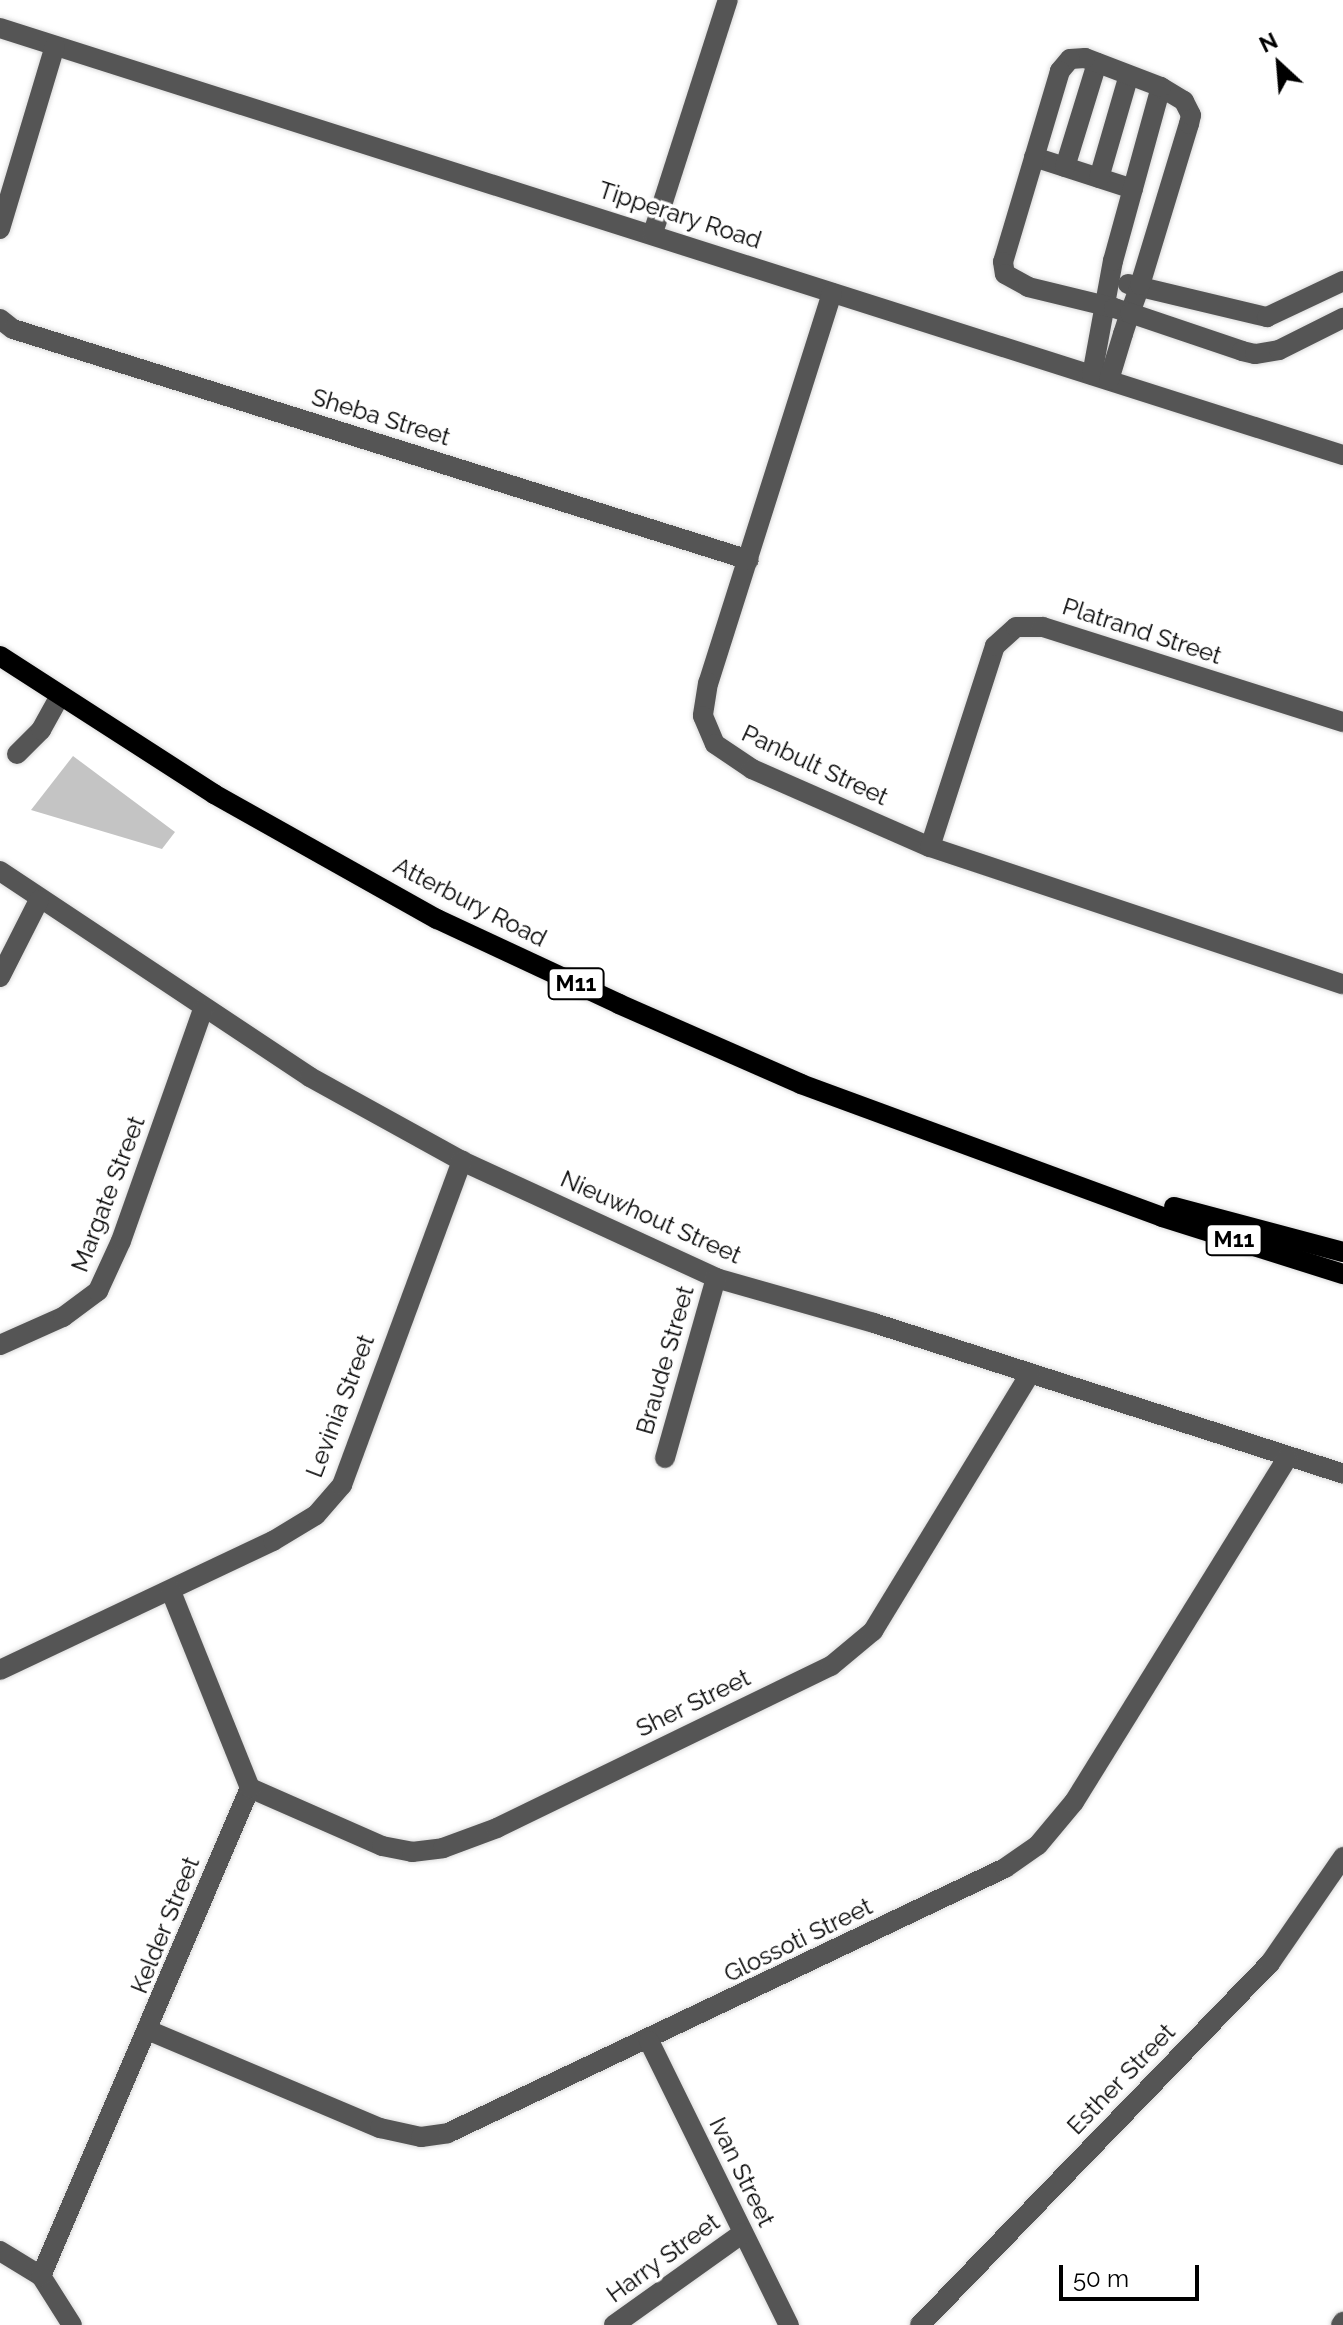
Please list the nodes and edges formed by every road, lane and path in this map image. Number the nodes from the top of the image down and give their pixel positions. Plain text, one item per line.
1 (728, 0) edge
2 (0, 28) edge
3 (55, 46) junction
4 (1097, 63) junction
5 (1129, 75) junction
6 (1161, 87) junction
7 (1034, 157) junction
8 (1065, 167) junction
9 (1099, 178) junction
10 (1133, 189) junction
11 (0, 229) edge
12 (653, 233) junction
13 (1110, 281) junction
14 (1343, 281) edge
15 (1140, 285) junction
16 (832, 293) junction
17 (1107, 306) junction
18 (1130, 313) junction
19 (1255, 317) junction
20 (1343, 318) edge
21 (0, 319) edge
22 (1255, 354) junction
23 (1101, 378) junction
24 (1343, 455) edge
25 (749, 560) junction
26 (0, 656) edge
27 (59, 697) junction
28 (1343, 722) edge
29 (17, 754) dead end
30 (930, 847) junction
31 (0, 871) edge
32 (39, 900) junction
33 (0, 977) edge
34 (1343, 984) edge
35 (203, 1010) junction
36 (462, 1161) junction
37 (1127, 1201) junction
38 (1343, 1252) edge
39 (1343, 1274) edge
40 (716, 1278) junction
41 (0, 1345) edge
42 (1029, 1375) junction
43 (665, 1458) dead end
44 (1287, 1459) junction
45 (1343, 1474) edge
46 (171, 1591) junction
47 (0, 1670) edge
48 (250, 1788) junction
49 (1343, 1857) edge
50 (150, 2031) junction
51 (649, 2041) junction
52 (743, 2233) junction
53 (0, 2251) edge
54 (41, 2276) junction
55 (72, 2325) edge
56 (614, 2325) edge
57 (789, 2325) edge
58 (920, 2325) edge

1 - 12 street
2 - 3 street, Tipperary Road
3 - 11 street
3 - 12 street, Tipperary Road
4 - 5 street
4 - 7 street
4 - 8 street
5 - 6 street
5 - 9 street
6 - 10 street
6 - 15 street
7 - 8 street
7 - 17 street
8 - 9 street
9 - 10 street
10 - 13 street
12 - 16 street, Tipperary Road
13 - 15 street
13 - 17 street
14 - 19 street
15 - 18 street
15 - 19 street
16 - 23 street, Tipperary Road
16 - 25 street, Panbult Street
17 - 18 street
17 - 23 street
18 - 22 street
18 - 23 street
19 - 22 street
20 - 22 street
21 - 25 street, Sheba Street
23 - 24 street, Tipperary Road
25 - 30 street, Panbult Street
26 - 27 main road, Atterbury Road / M11
27 - 29 street
27 - 37 main road, Atterbury Road / M11
28 - 30 street, Platrand Street
30 - 34 street, Panbult Street
31 - 32 street, Nieuwhout Street
32 - 33 street
32 - 35 street, Nieuwhout Street
35 - 36 street, Nieuwhout Street
35 - 41 street, Margate Street
36 - 40 street, Nieuwhout Street
36 - 46 street, Levinia Street
37 - 38 main road, Atterbury Road / M11
37 - 39 main road, Atterbury Road / M11
40 - 42 street, Nieuwhout Street
40 - 43 street, Braude Street
42 - 44 street, Nieuwhout Street
42 - 48 street, Sher Street
44 - 45 street, Nieuwhout Street
44 - 51 street, Glossoti Street
46 - 47 street, Levinia Street
46 - 48 street
48 - 50 street, Kelder Street
49 - 58 street, Esther Street
50 - 51 street, Glossoti Street
50 - 54 street, Kelder Street
51 - 52 street, Ivan Street
52 - 56 street, Harry Street
52 - 57 street, Ivan Street
53 - 54 street
54 - 55 street

